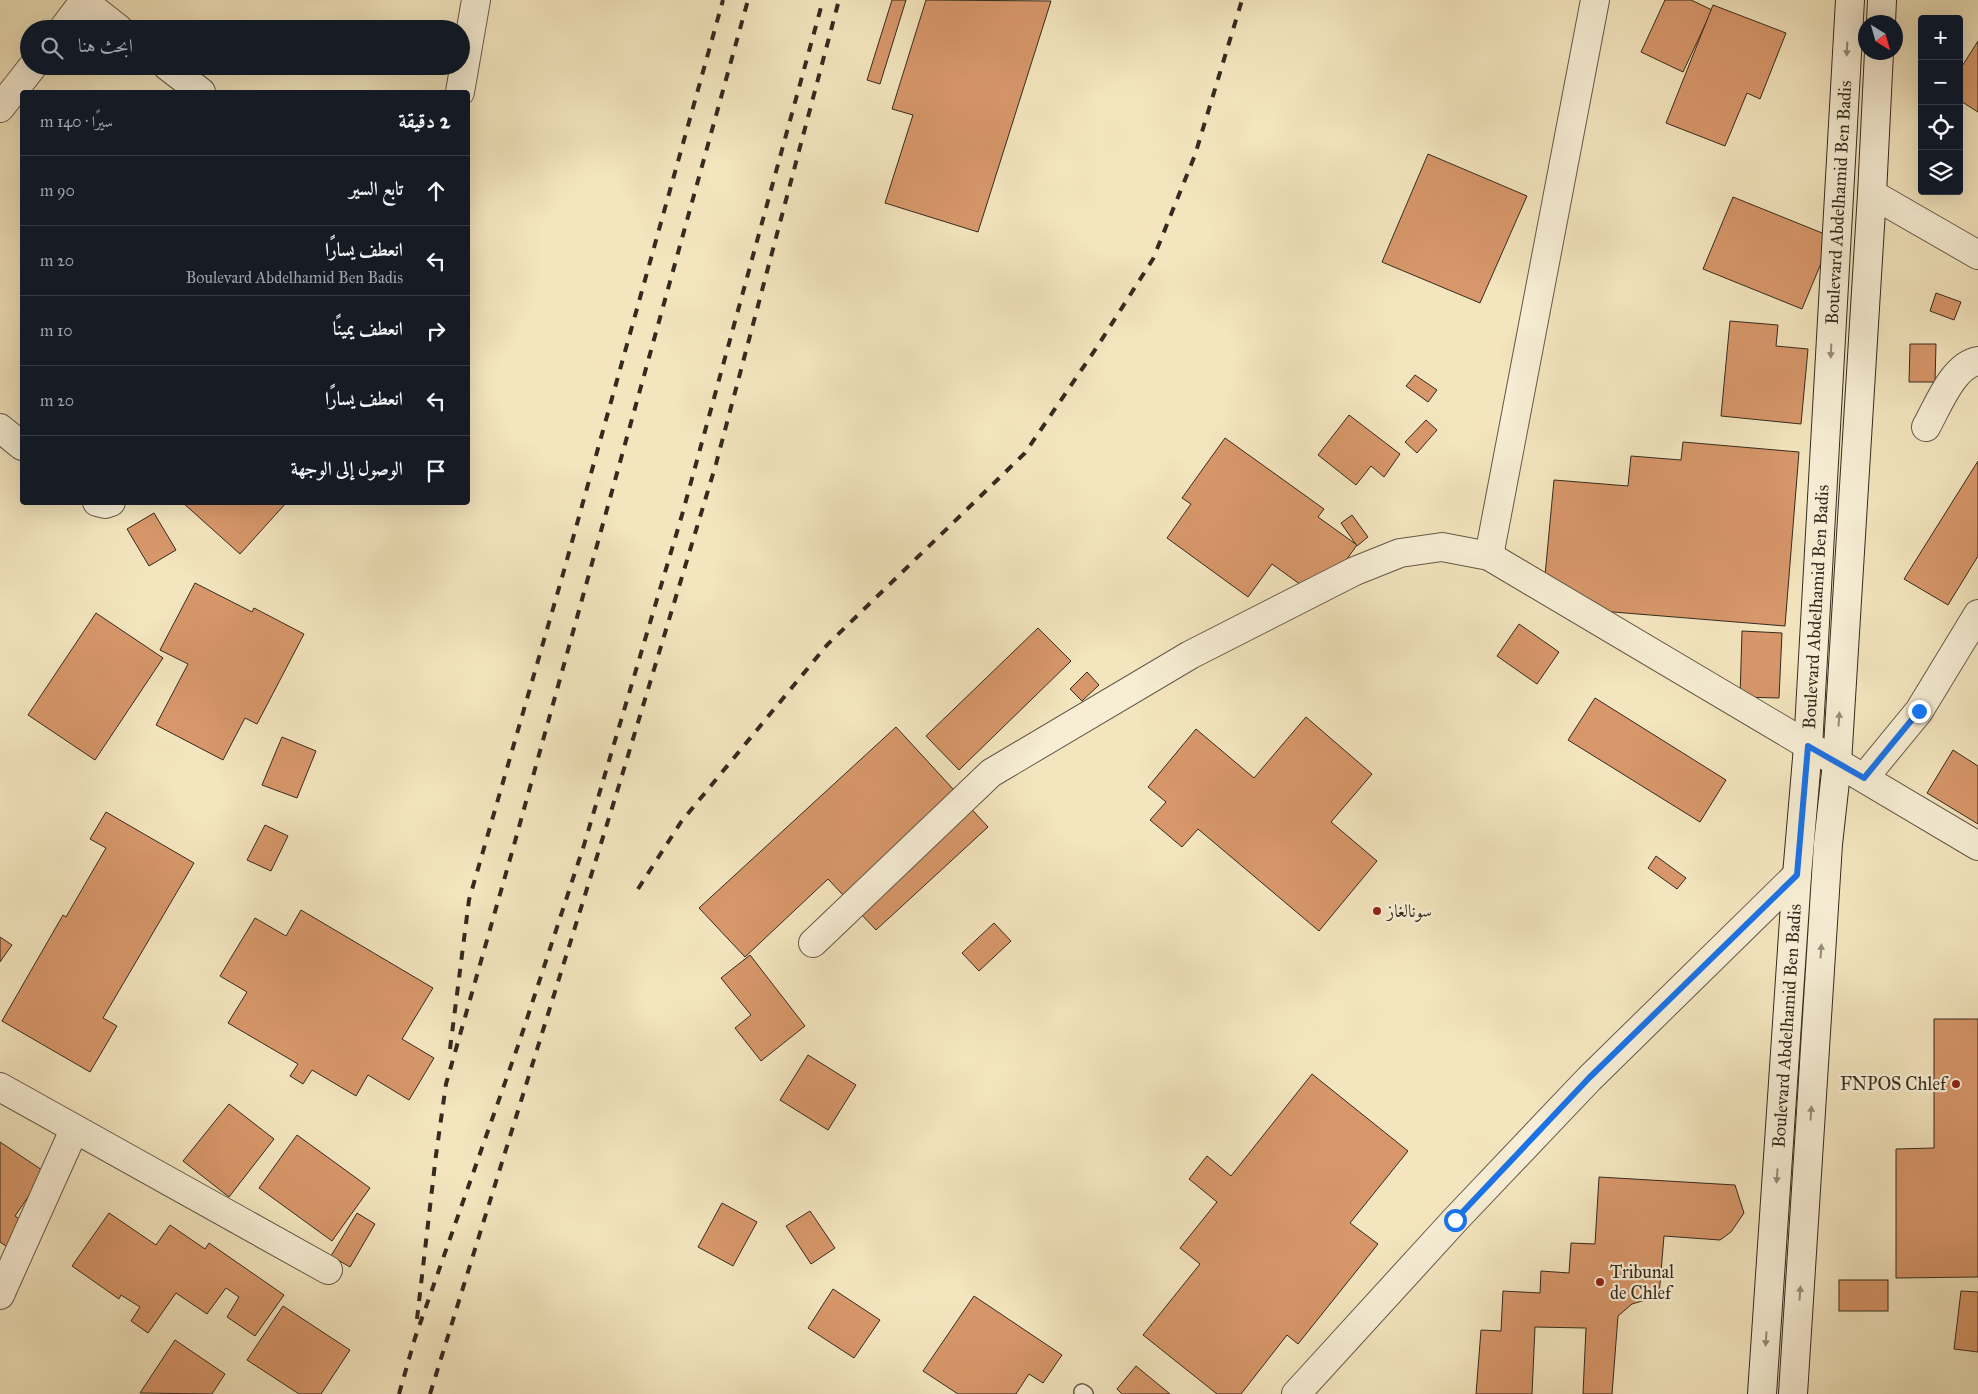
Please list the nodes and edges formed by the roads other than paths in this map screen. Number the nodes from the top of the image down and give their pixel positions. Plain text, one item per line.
1 (476, 0) edge
2 (1596, 0) edge
3 (1850, 0) edge
4 (1882, 0) edge
5 (83, 1) edge
6 (1881, 15) edge
7 (69, 20) edge
8 (107, 20) edge
9 (470, 34) edge
10 (1879, 60) edge
11 (26, 75) edge
12 (179, 75) edge
13 (463, 75) edge
14 (198, 90) edge
15 (460, 90) edge
16 (0, 108) edge
17 (1872, 194) junction
18 (1978, 255) edge
19 (1978, 361) edge
20 (1926, 426) dead end
21 (0, 428) edge
22 (20, 444) edge
23 (1488, 556) junction
24 (1978, 614) edge
25 (1808, 746) junction
26 (1837, 763) junction
27 (1864, 778) junction
28 (1978, 846) edge
29 (1797, 875) junction
30 (813, 943) dead end
31 (0, 1087) edge
32 (74, 1130) junction
33 (328, 1270) dead end
34 (0, 1294) edge
35 (1296, 1394) edge
36 (1762, 1394) edge
37 (1793, 1394) edge

1 - 9 street
2 - 23 street
3 -> 25 street, Boulevard Abdelhamid Ben Badis
4 - 6 street
5 - 7 street
5 - 8 street
10 - 17 street, Boulevard Abdelhamid Ben Badis
11 - 16 street
12 - 14 street
13 - 15 street
17 - 18 street
26 -> 17 street, Boulevard Abdelhamid Ben Badis
19 - 20 street
21 - 22 street
23 - 25 street
23 - 30 street
24 - 27 street
25 - 26 street
25 - 29 street, Boulevard Abdelhamid Ben Badis
26 - 27 street
37 -> 26 street, Boulevard Abdelhamid Ben Badis
27 - 28 street
29 - 35 street
29 -> 36 street, Boulevard Abdelhamid Ben Badis
31 - 32 street
32 - 33 street
32 - 34 street

